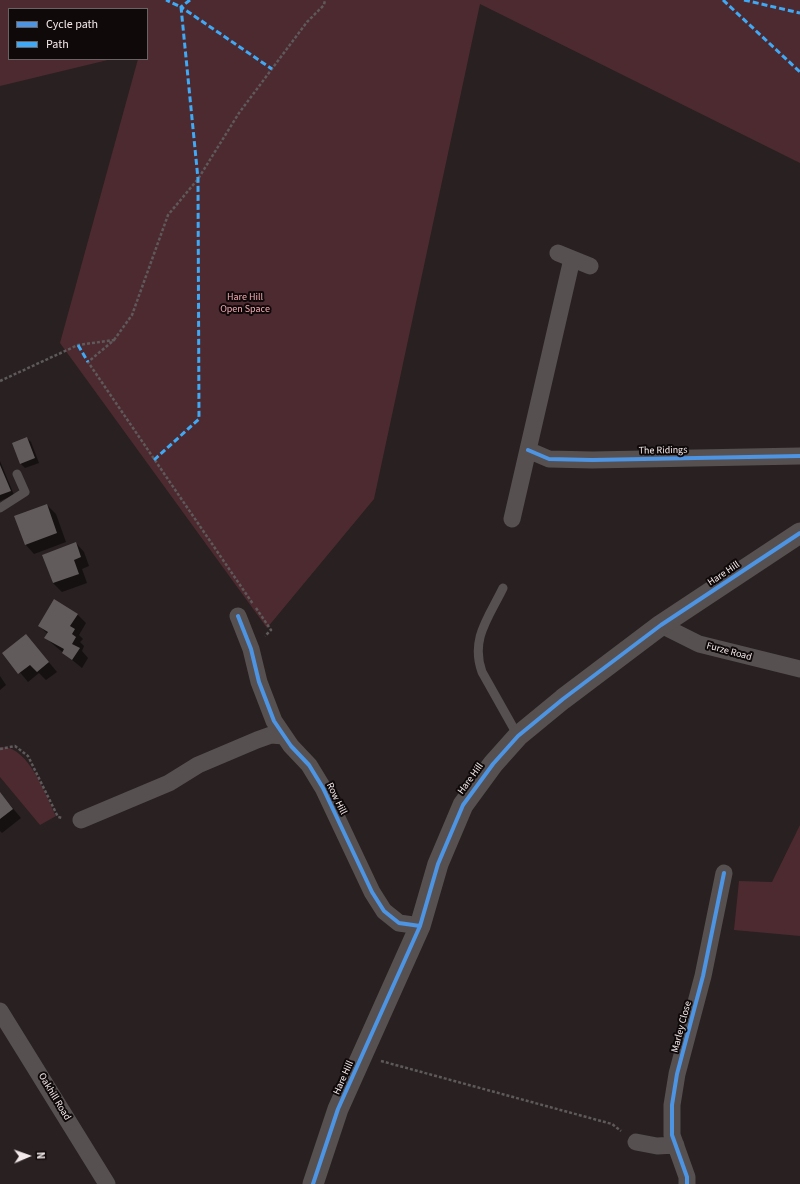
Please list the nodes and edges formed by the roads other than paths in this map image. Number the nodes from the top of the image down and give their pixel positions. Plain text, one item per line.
1 (590, 266) dead end
2 (528, 450) junction
3 (800, 456) edge
4 (17, 474) dead end
5 (0, 508) edge
6 (512, 519) dead end
7 (800, 533) edge
8 (503, 588) dead end
9 (238, 616) dead end
10 (662, 625) junction
11 (800, 669) edge
12 (284, 736) junction
13 (518, 736) junction
14 (81, 820) road end
15 (724, 873) dead end
16 (420, 926) junction
17 (0, 1011) edge
18 (636, 1142) road end
19 (676, 1145) junction
20 (107, 1184) edge
21 (312, 1184) edge
22 (688, 1184) edge

1 - 2 street
2 - 3 street, The Ridings
2 - 6 street
4 - 5 lane
7 - 10 street, Hare Hill
8 - 13 lane
9 - 12 street, Row Hill
10 - 11 street, Furze Road
10 - 13 street, Hare Hill
12 - 14 street
12 - 16 street, Row Hill
13 - 16 street, Hare Hill
15 - 19 street, Marley Close
16 - 21 street, Hare Hill
17 - 20 street, Oakhill Road
18 - 19 street
19 - 22 street, Marley Close

